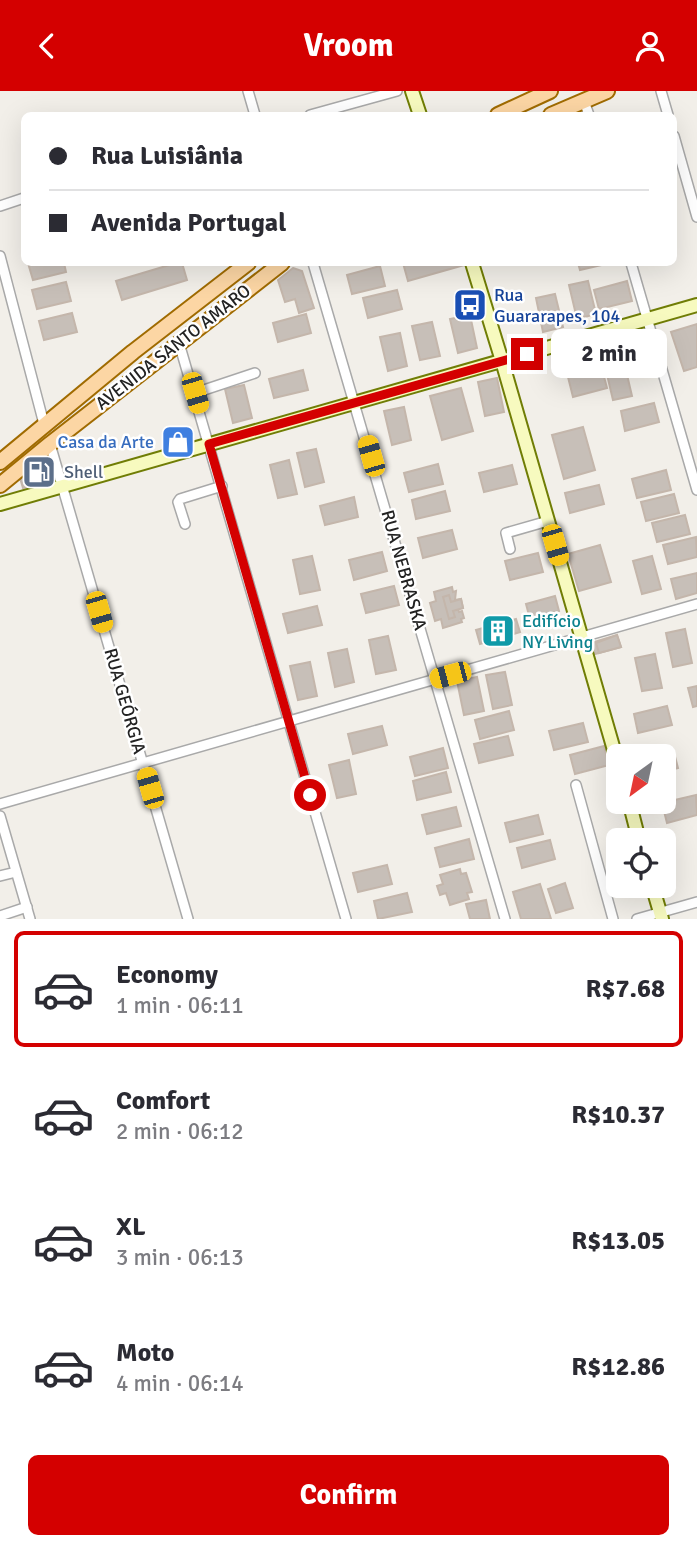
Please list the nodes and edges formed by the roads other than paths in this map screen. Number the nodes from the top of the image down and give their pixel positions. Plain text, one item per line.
1 (248, 91) edge
2 (397, 91) edge
3 (412, 91) edge
4 (550, 91) edge
5 (607, 91) edge
6 (661, 91) edge
7 (584, 101) junction
8 (254, 112) edge
9 (321, 112) edge
10 (419, 112) edge
11 (504, 112) edge
12 (558, 112) edge
13 (588, 112) edge
14 (667, 112) edge
15 (677, 147) edge
16 (21, 199) edge
17 (0, 206) edge
18 (697, 217) edge
19 (0, 256) edge
20 (244, 266) edge
21 (278, 266) edge
22 (314, 266) edge
23 (473, 266) edge
24 (632, 266) edge
25 (697, 305) edge
26 (648, 319) junction
27 (179, 343) junction
28 (502, 361) junction
29 (255, 373) dead end
30 (195, 393) junction
31 (356, 403) junction
32 (44, 424) junction
33 (50, 444) junction
34 (209, 444) junction
35 (0, 462) edge
36 (0, 485) edge
37 (222, 486) junction
38 (64, 487) junction
39 (697, 490) edge
40 (0, 504) edge
41 (548, 521) junction
42 (185, 524) dead end
43 (510, 549) dead end
44 (697, 604) edge
45 (582, 638) junction
46 (435, 679) junction
47 (289, 721) junction
48 (612, 744) edge
49 (142, 762) junction
50 (576, 785) dead end
51 (0, 804) edge
52 (0, 816) edge
53 (16, 871) junction
54 (0, 876) edge
55 (656, 898) edge
56 (697, 902) edge
57 (27, 908) junction
58 (0, 916) edge
59 (661, 916) edge
60 (30, 919) edge
61 (188, 919) edge
62 (346, 919) edge
63 (505, 919) edge
64 (613, 919) edge
65 (637, 919) edge

1 - 8 street
2 - 9 street
3 - 10 street
4 - 11 main road
5 - 7 main road
6 - 14 street
7 - 12 main road
7 - 13 street
15 - 18 street
16 - 17 street
19 - 32 street
20 - 32 main road, AVENIDA SANTO AMARO
21 - 27 main road, AVENIDA SANTO AMARO
22 - 31 street, RUA NEBRASKA
23 - 28 street
24 - 26 street
25 - 26 street
26 - 28 street
26 - 39 street
27 - 30 street
27 - 33 main road, AVENIDA SANTO AMARO
28 - 31 street
28 - 41 street
29 - 30 street
30 - 34 street
31 - 34 street
31 - 46 street, RUA NEBRASKA
32 - 35 main road, AVENIDA SANTO AMARO
33 - 36 main road, AVENIDA SANTO AMARO
33 - 38 street, RUA GEÓRGIA
34 - 37 street
34 - 38 street
37 - 42 street
37 - 47 street
38 - 40 street
38 - 49 street, RUA GEÓRGIA
41 - 43 street
41 - 45 street
44 - 45 street
45 - 46 street
45 - 48 street
46 - 47 street
46 - 63 street, RUA NEBRASKA
47 - 49 street
47 - 62 street
49 - 51 street
49 - 61 street, RUA GEÓRGIA
50 - 64 street
52 - 53 street
53 - 54 street
53 - 57 street
55 - 59 street
56 - 59 street
57 - 58 street
57 - 60 street
59 - 65 street

